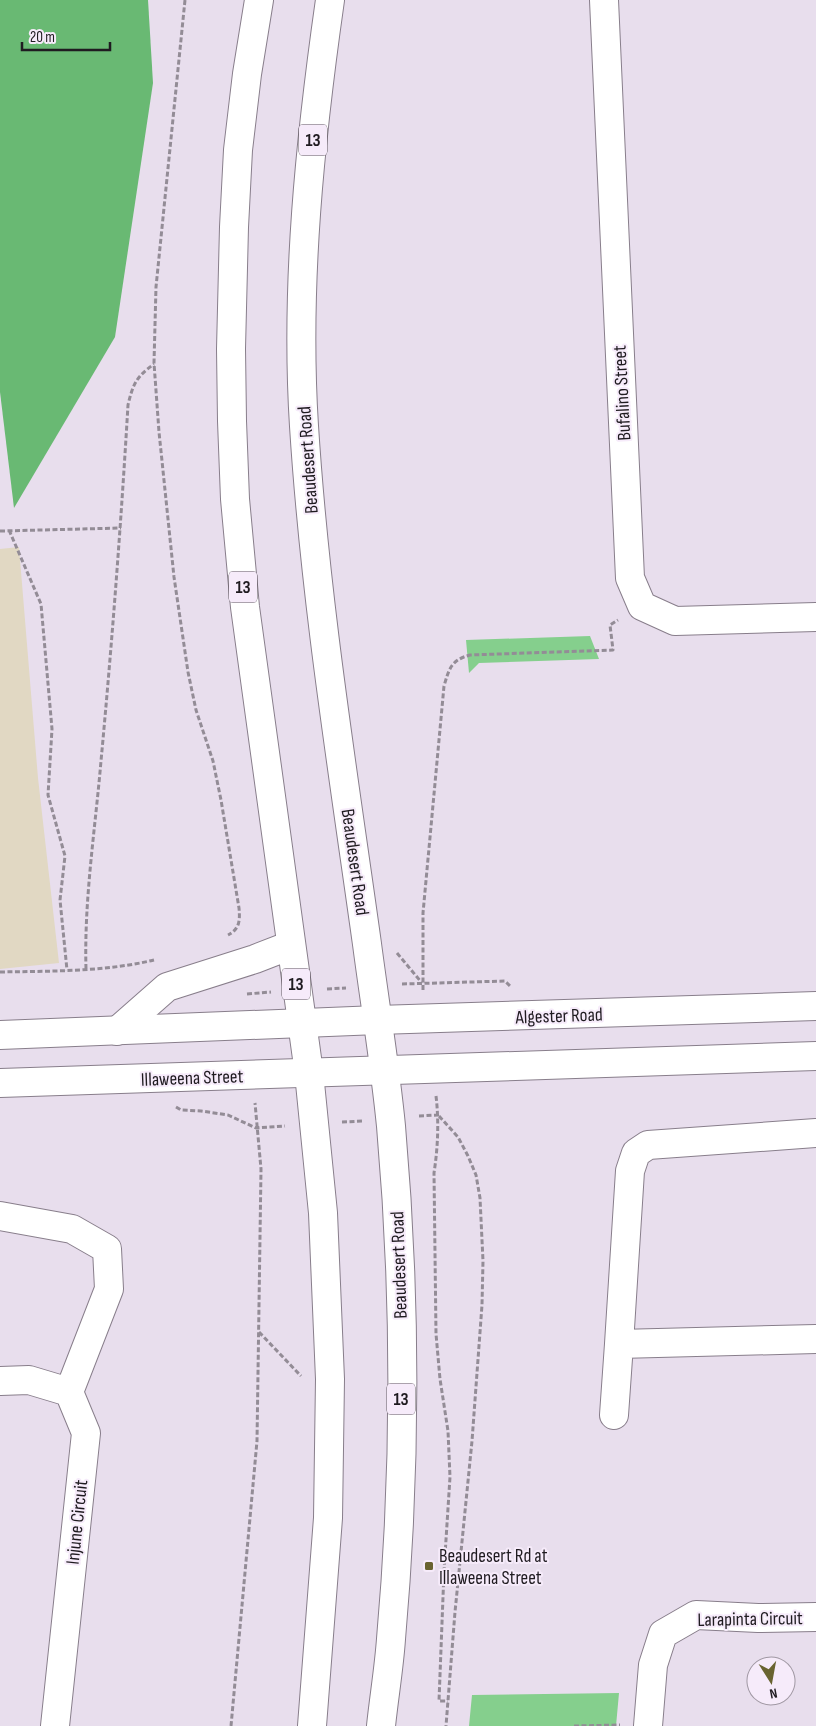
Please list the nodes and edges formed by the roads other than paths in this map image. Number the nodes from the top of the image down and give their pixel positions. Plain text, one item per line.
1 (259, 0) edge
2 (330, 0) edge
3 (604, 0) edge
4 (816, 616) edge
5 (291, 945) junction
6 (816, 1006) edge
7 (378, 1020) junction
8 (301, 1023) junction
9 (117, 1031) junction
10 (0, 1035) edge
11 (816, 1056) edge
12 (384, 1072) junction
13 (309, 1073) junction
14 (0, 1083) edge
15 (816, 1133) edge
16 (0, 1216) edge
17 (816, 1339) edge
18 (619, 1344) junction
19 (0, 1381) edge
20 (69, 1392) junction
21 (614, 1415) dead end
22 (816, 1617) edge
23 (648, 1725) edge
24 (55, 1726) edge
25 (312, 1726) edge
26 (381, 1726) edge

1 - 5 main road, 13
2 - 7 main road, Beaudesert Road / 13
3 - 4 main road, Bufalino Street
5 - 8 main road, 13
5 - 9 main road
6 - 7 main road, Algester Road
7 - 8 main road, Algester Road
7 - 12 main road, Beaudesert Road / 13
8 - 9 main road
8 - 13 main road, 13
9 - 10 main road
11 - 12 main road
12 - 13 main road, Illaweena Street
12 - 26 main road, Beaudesert Road / 13
13 - 14 main road, Illaweena Street
13 - 25 main road, 13
15 - 18 main road
16 - 20 main road
17 - 18 main road
18 - 21 main road
19 - 20 main road
20 - 24 main road, Injune Circuit
22 - 23 main road, Larapinta Circuit

